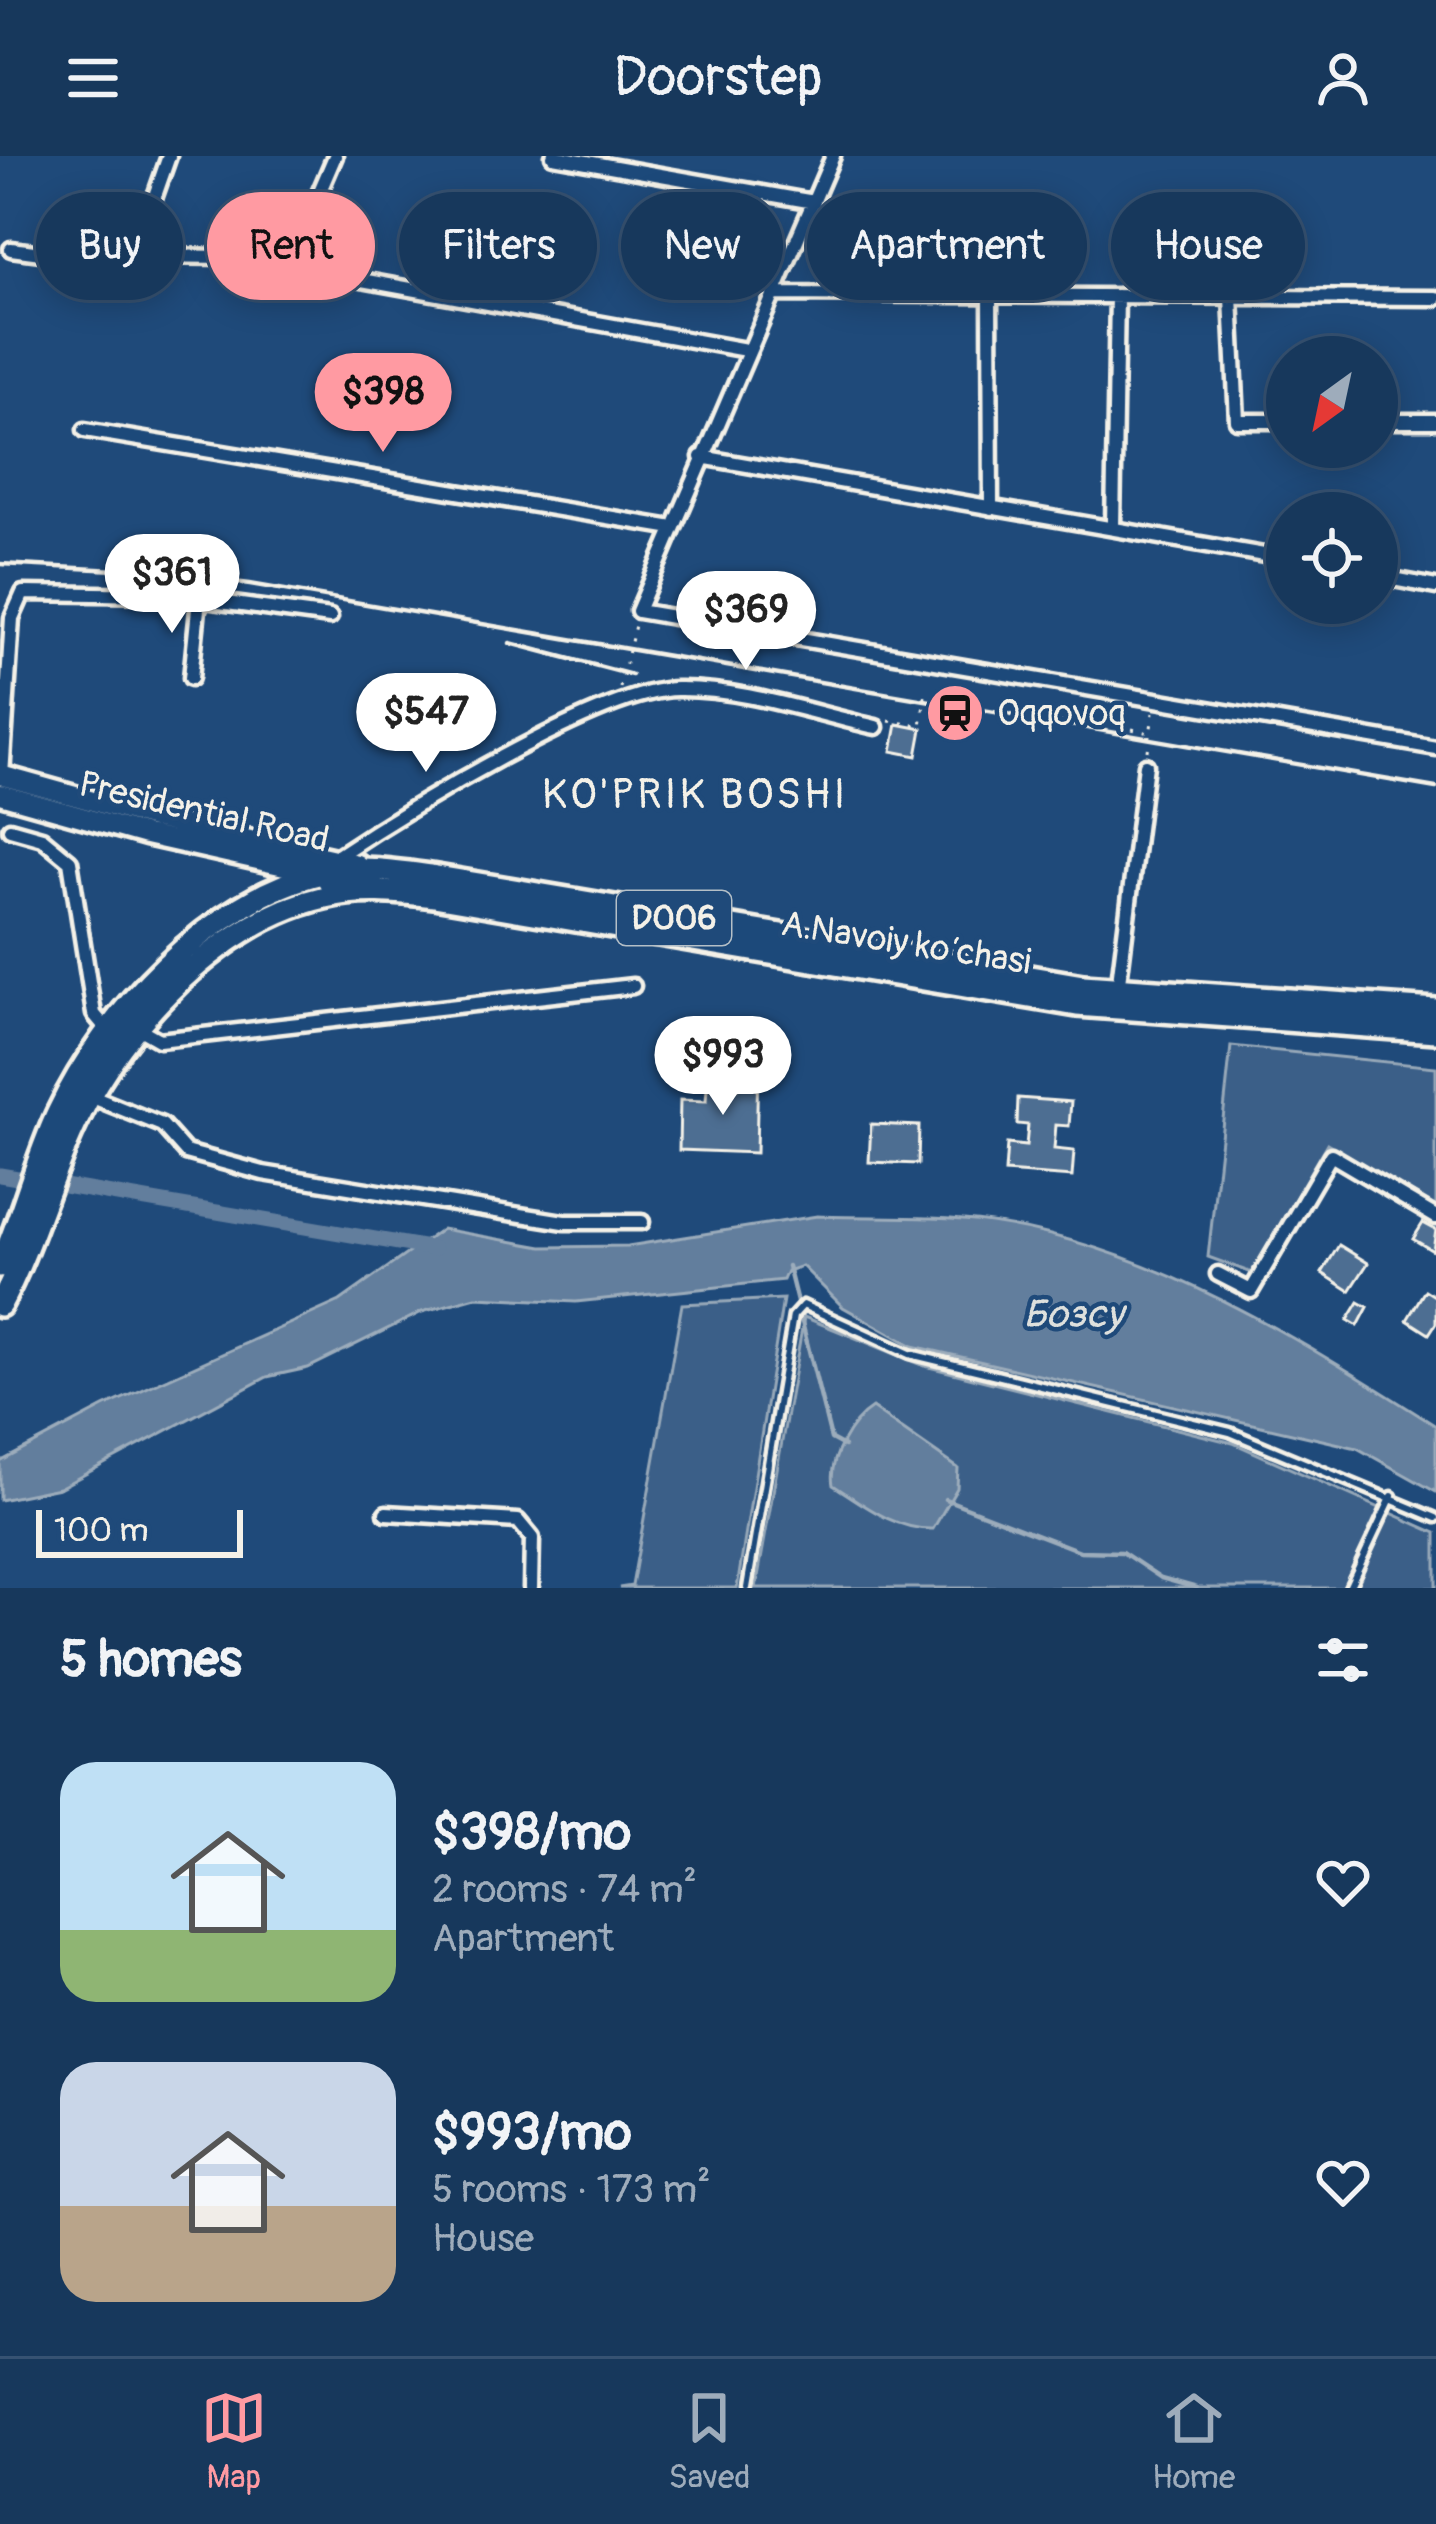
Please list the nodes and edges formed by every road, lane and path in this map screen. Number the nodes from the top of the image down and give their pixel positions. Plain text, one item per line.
1 (169, 156) edge
2 (335, 156) edge
3 (553, 156) edge
4 (833, 156) edge
5 (156, 192) edge
6 (320, 192) edge
7 (818, 192) edge
8 (807, 201) edge
9 (807, 217) edge
10 (11, 249) dead end
11 (36, 253) edge
12 (783, 269) edge
13 (375, 282) edge
14 (1305, 297) edge
15 (1436, 298) edge
16 (769, 300) edge
17 (990, 300) edge
18 (1117, 300) edge
19 (1231, 300) edge
20 (746, 350) junction
21 (1266, 421) edge
22 (1398, 421) edge
23 (1436, 421) edge
24 (86, 430) dead end
25 (701, 457) junction
26 (992, 508) junction
27 (1113, 526) junction
28 (673, 529) junction
29 (1266, 555) edge
30 (1398, 580) edge
31 (1436, 587) edge
32 (200, 599) junction
33 (638, 611) junction
34 (330, 617) dead end
35 (191, 678) dead end
36 (925, 696) dead end
37 (1155, 699) junction
38 (616, 701) junction
39 (876, 727) joint
40 (1132, 729) dead end
41 (1150, 733) junction
42 (1436, 748) edge
43 (1146, 765) joint
44 (1, 782) edge
45 (10, 829) dead end
46 (327, 866) junction
47 (393, 881) junction
48 (332, 896) junction
49 (633, 986) dead end
50 (1130, 1000) junction
51 (1436, 1010) edge
52 (138, 1028) junction
53 (1436, 1031) edge
54 (109, 1032) junction
55 (90, 1096) junction
56 (50, 1158) junction
57 (34, 1206) junction
58 (1436, 1217) edge
59 (642, 1222) dead end
60 (2, 1259) edge
61 (1218, 1274) dead end
62 (0, 1305) edge
63 (1392, 1496) junction
64 (386, 1514) dead end
65 (1436, 1519) edge
66 (531, 1588) edge
67 (747, 1588) edge
68 (1349, 1588) edge

1 - 5 street
2 - 6 street
3 - 8 street
4 - 7 street
9 - 12 street
10 - 11 street
13 - 20 street
14 - 15 street
16 - 20 street
17 - 26 street
18 - 27 street
19 - 21 street
20 - 25 street
22 - 23 street
24 - 28 street
25 - 26 street
25 - 28 street
26 - 27 street
27 - 29 street
28 - 33 street
30 - 31 street
32 - 34 street
32 - 35 street
32 - 44 street
33 - 37 street
33 - 38 path
36 - 39 path
37 - 41 path
37 - 42 street
38 - 39 street
38 - 46 street
40 - 41 path
41 - 43 path
43 - 50 street
44 - 46 street, Presidential Road
45 - 54 street
46 - 47 main road, D006
46 - 48 street
46 - 54 main road, D006
47 - 48 main road, D006
47 - 50 main road, D006
48 - 52 main road, D006
49 - 52 street
50 - 51 main road, D006
50 - 53 main road, D006
52 - 55 main road, D006
54 - 56 main road, D006
55 - 56 main road, D006
55 - 59 street
56 - 57 main road, D006
57 - 60 main road, D006
57 - 62 main road, D006
58 - 61 street
63 - 65 lane
63 - 67 lane
63 - 68 lane
64 - 66 street

